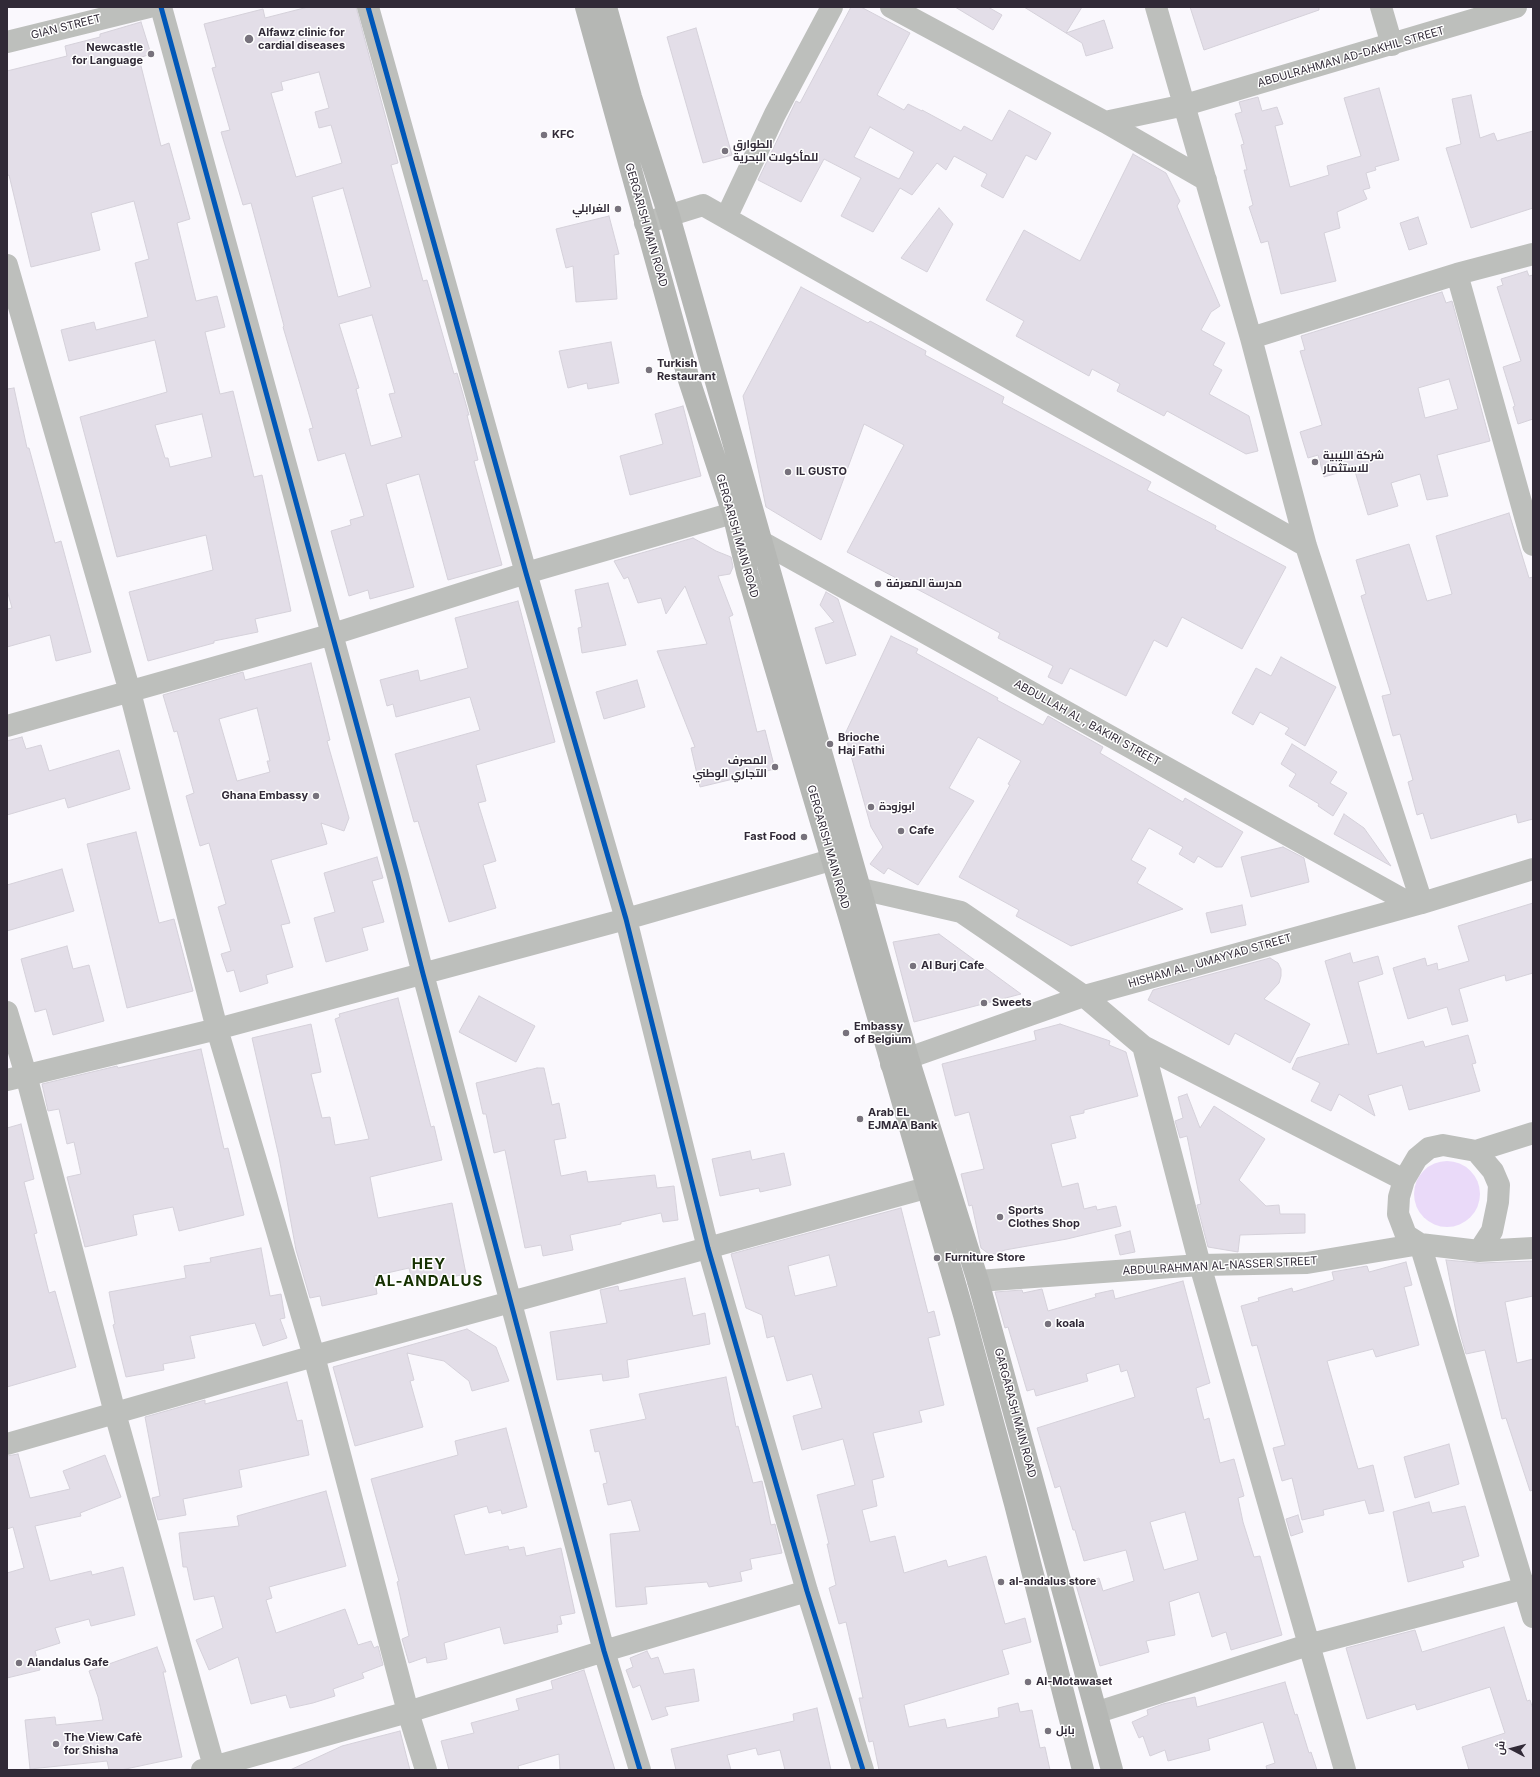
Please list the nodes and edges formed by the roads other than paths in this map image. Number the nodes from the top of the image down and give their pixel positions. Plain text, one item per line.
1 (149, 7) edge
2 (161, 7) edge
3 (368, 7) edge
4 (586, 7) edge
5 (606, 7) edge
6 (832, 7) edge
7 (891, 7) edge
8 (1156, 7) edge
9 (1381, 7) edge
10 (1516, 7) edge
11 (7, 42) edge
12 (1392, 45) junction
13 (1185, 105) junction
14 (1105, 122) junction
15 (1206, 180) junction
16 (669, 216) junction
17 (726, 218) junction
18 (645, 223) junction
19 (1533, 254) edge
20 (7, 265) edge
21 (1457, 274) junction
22 (1251, 338) junction
23 (733, 514) junction
24 (762, 542) junction
25 (1533, 545) edge
26 (1306, 546) junction
27 (526, 573) junction
28 (333, 634) junction
29 (130, 692) junction
30 (7, 726) edge
31 (831, 860) junction
32 (1533, 869) edge
33 (861, 889) junction
34 (1417, 904) junction
35 (626, 919) junction
36 (423, 974) junction
37 (1084, 996) junction
38 (7, 1012) edge
39 (217, 1029) junction
40 (1143, 1046) junction
41 (899, 1061) junction
42 (16, 1078) edge
43 (1533, 1133) edge
44 (1476, 1151) junction
45 (1404, 1180) junction
46 (926, 1188) junction
47 (1420, 1244) junction
48 (708, 1248) junction
49 (1533, 1248) edge
50 (1479, 1251) junction
51 (1200, 1265) junction
52 (978, 1281) junction
53 (511, 1302) junction
54 (314, 1356) junction
55 (115, 1413) junction
56 (7, 1444) edge
57 (1529, 1587) edge
58 (807, 1591) junction
59 (1533, 1617) edge
60 (1308, 1645) junction
61 (604, 1650) junction
62 (408, 1712) junction
63 (1098, 1712) junction
64 (210, 1769) edge
65 (426, 1770) edge
66 (640, 1770) edge
67 (863, 1770) edge
68 (1083, 1770) edge
69 (1112, 1770) edge
70 (1345, 1770) edge

1 - 11 street, GIAN STREET
2 - 28 street
3 - 27 street
4 - 18 main road, GERGARISH MAIN ROAD
5 - 16 main road, GERGARISH MAIN ROAD
6 - 17 street
7 - 14 street
8 - 13 street
9 - 12 street
10 - 12 street, ABDULRAHMAN AD-DAKHIL STREET
12 - 13 street, ABDULRAHMAN AD-DAKHIL STREET
13 - 14 street, ABDULRAHMAN AD-DAKHIL STREET
13 - 15 street
14 - 15 street
15 - 22 street
16 - 17 street
16 - 18 street
16 - 24 main road, GERGARISH MAIN ROAD
17 - 26 street
18 - 23 main road, GERGARISH MAIN ROAD
19 - 21 street
20 - 29 street
21 - 22 street
21 - 25 street
22 - 26 street
23 - 27 street
23 - 31 main road, GERGARISH MAIN ROAD
24 - 33 main road, GERGARISH MAIN ROAD
24 - 34 street, ABDULLAH AL , BAKIRI STREET
26 - 34 street
27 - 28 street
27 - 35 street
28 - 29 street
28 - 36 street
29 - 30 street
29 - 39 street
31 - 35 street
31 - 41 main road, GERGARISH MAIN ROAD
32 - 34 street, HISHAM AL , UMAYYAD STREET
33 - 37 street
33 - 41 main road, GERGARISH MAIN ROAD
34 - 37 street, HISHAM AL , UMAYYAD STREET
35 - 36 street
35 - 48 street
36 - 39 street
36 - 53 street
37 - 40 street
37 - 41 street, HISHAM AL , UMAYYAD STREET
38 - 42 street
39 - 42 street
39 - 54 street
40 - 45 street
40 - 51 street
41 - 46 main road
41 - 52 main road, GARGARASH MAIN ROAD
42 - 55 street
43 - 44 street
44 - 45 street
44 - 50 street
45 - 47 street
46 - 48 street
46 - 68 main road
47 - 50 street, ABDULRAHMAN AL-NASSER STREET
47 - 51 street, ABDULRAHMAN AL-NASSER STREET
47 - 57 street
48 - 53 street
48 - 58 street
49 - 50 street, ABDULRAHMAN AL-NASSER STREET
51 - 52 street, ABDULRAHMAN AL-NASSER STREET
51 - 60 street
52 - 63 main road, GARGARASH MAIN ROAD
53 - 54 street
53 - 61 street
54 - 55 street
54 - 62 street
55 - 56 street
55 - 64 street
57 - 59 street
57 - 60 street
58 - 61 street
58 - 67 street
60 - 63 street
60 - 70 street
61 - 62 street
61 - 66 street
62 - 64 street
62 - 65 street
63 - 69 main road, GARGARASH MAIN ROAD

